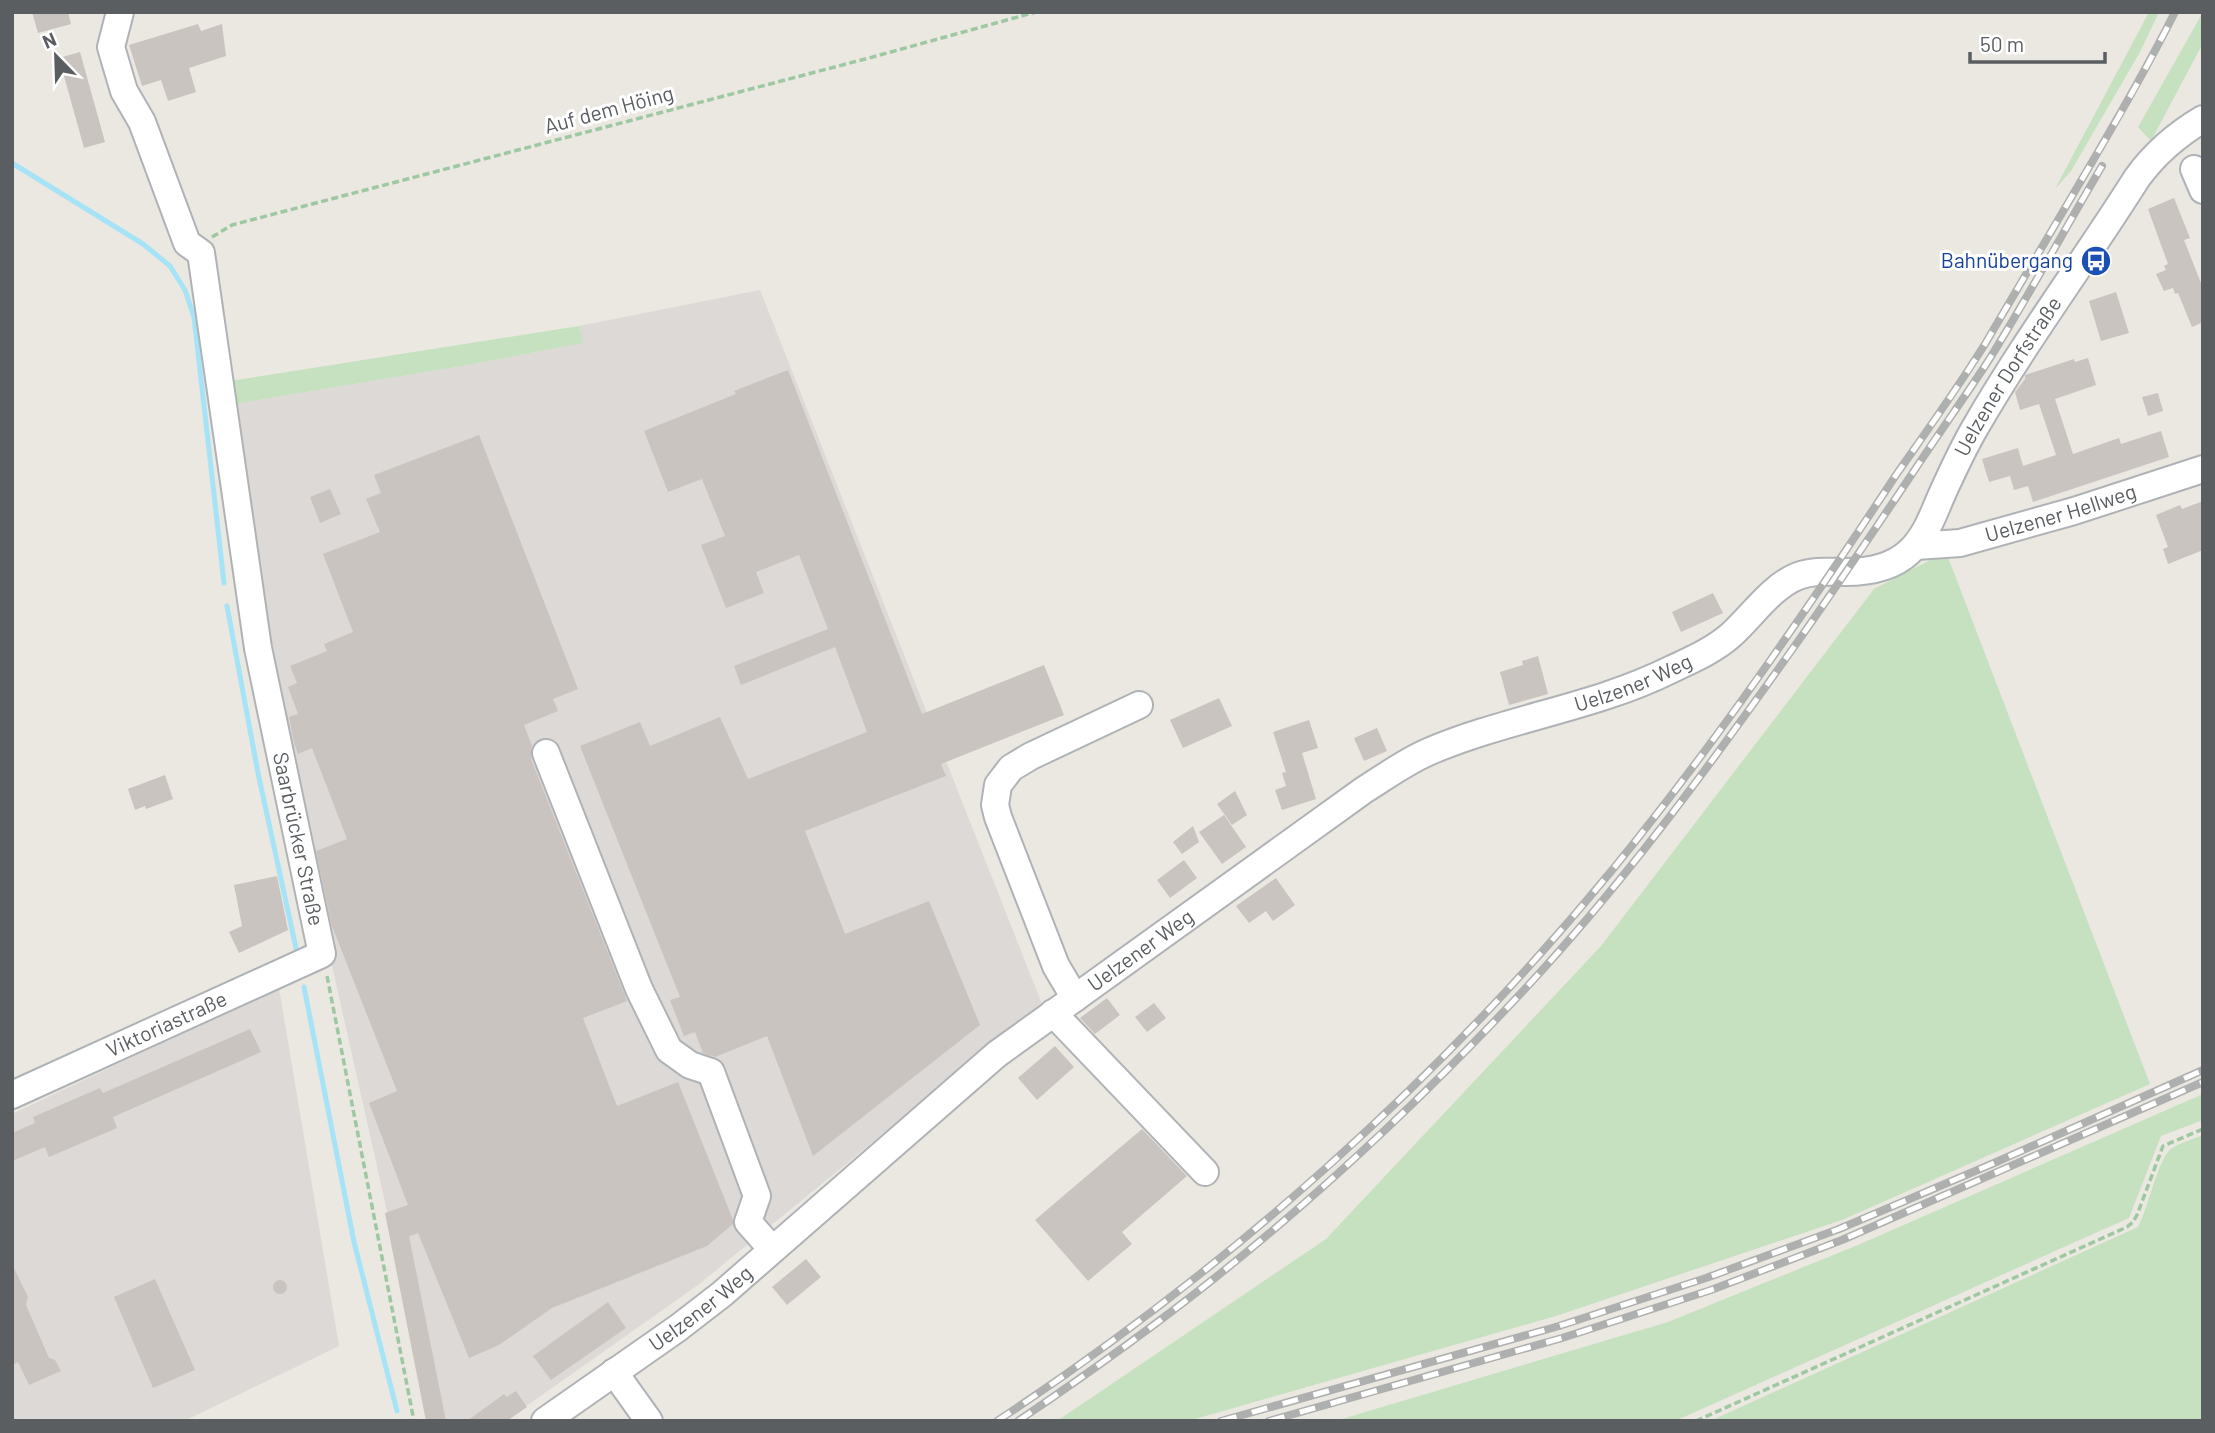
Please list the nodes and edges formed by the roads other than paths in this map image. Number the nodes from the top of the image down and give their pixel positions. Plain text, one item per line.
1 (120, 12) edge
2 (2203, 120) edge
3 (2203, 469) edge
4 (1916, 546) junction
5 (1791, 579) joint
6 (1139, 705) dead end
7 (546, 753) dead end
8 (322, 954) joint
9 (1075, 998) junction
10 (1052, 1013) junction
11 (12, 1095) edge
12 (1205, 1172) dead end
13 (772, 1250) junction
14 (614, 1372) junction
15 (545, 1421) edge
16 (649, 1421) edge

1 - 8 street, Saarbrücker Straße
2 - 4 street, Uelzener Dorfstraße
3 - 4 street, Uelzener Hellweg
4 - 5 street, Uelzener Dorfstraße
5 - 9 street, Uelzener Weg
6 - 9 street
7 - 13 street
8 - 11 street, Viktoriastraße
9 - 10 street, Uelzener Weg
10 - 12 street
10 - 13 street, Uelzener Weg
13 - 14 street, Uelzener Weg
14 - 15 street, Uelzener Weg
14 - 16 street

